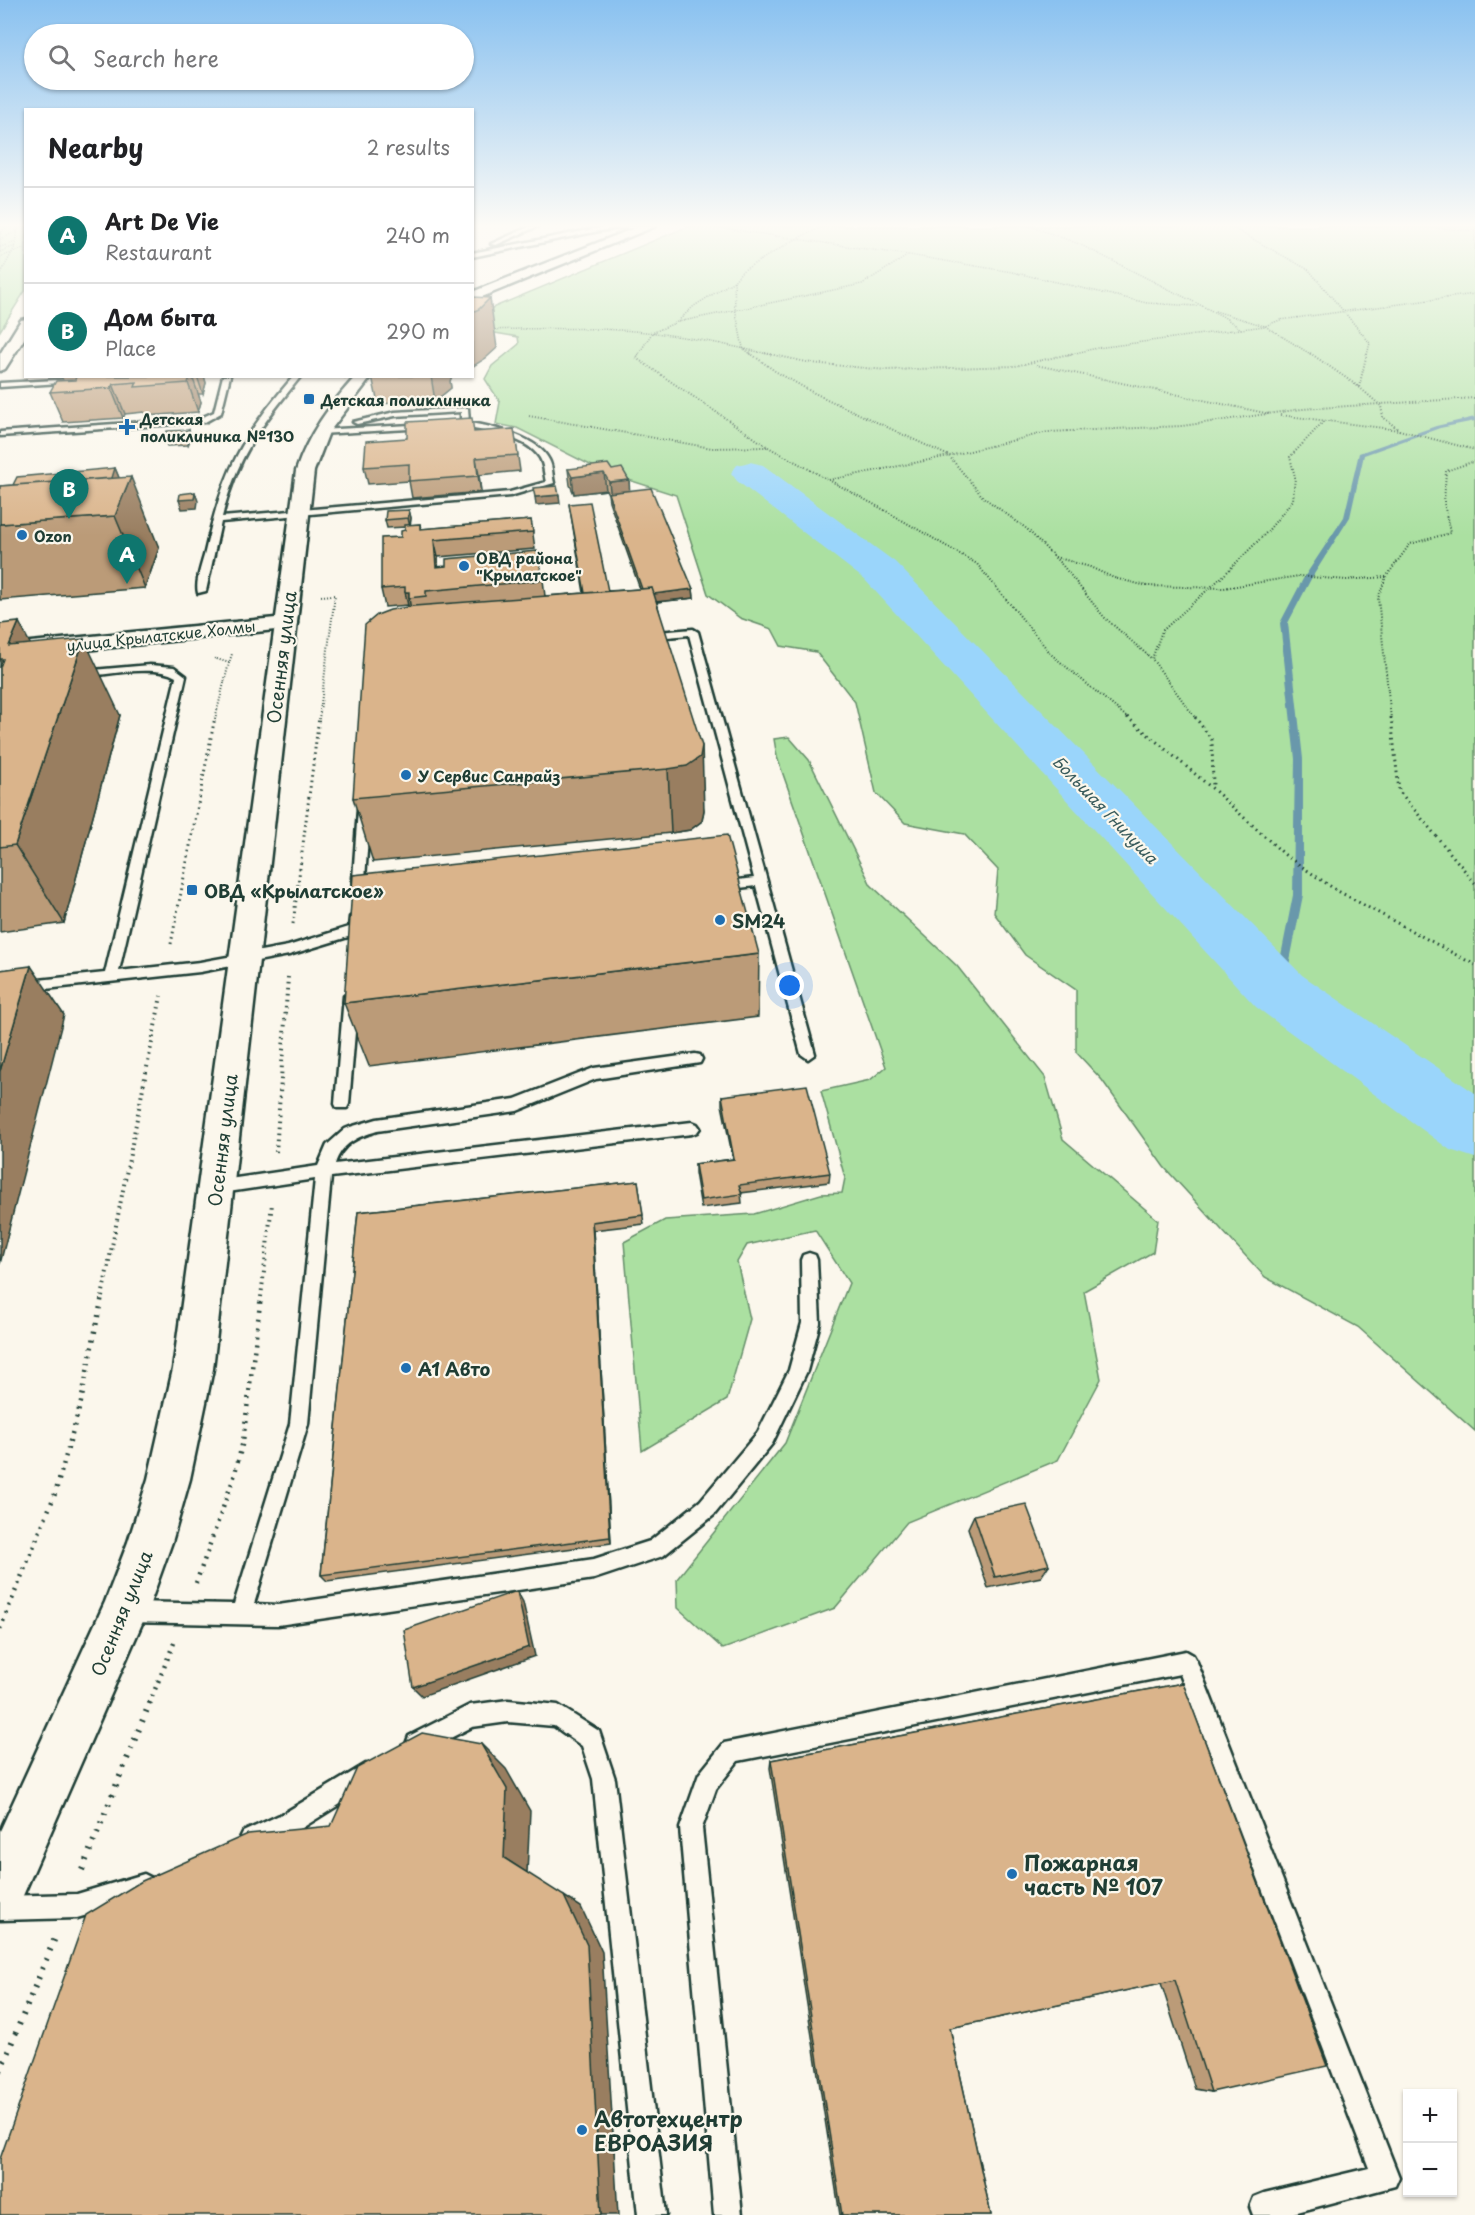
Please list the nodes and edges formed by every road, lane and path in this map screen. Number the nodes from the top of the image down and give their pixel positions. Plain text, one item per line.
1 (22, 329) edge
2 (514, 329) edge
3 (571, 329) edge
4 (660, 329) edge
5 (739, 329) edge
6 (1238, 329) edge
7 (1271, 329) edge
8 (1359, 329) edge
9 (484, 331) edge
10 (652, 333) junction
11 (743, 348) junction
12 (1033, 364) junction
13 (0, 366) edge
14 (226, 378) edge
15 (296, 378) edge
16 (364, 378) edge
17 (80, 379) edge
18 (0, 385) edge
19 (1359, 387) junction
20 (1475, 398) edge
21 (1381, 406) junction
22 (1274, 414) junction
23 (528, 416) dead end
24 (1324, 421) junction
25 (465, 423) junction
26 (431, 425) edge
27 (443, 425) edge
28 (322, 428) junction
29 (1399, 430) junction
30 (0, 434) edge
31 (768, 447) junction
32 (1475, 450) edge
33 (949, 456) junction
34 (1475, 461) edge
35 (829, 480) junction
36 (300, 510) junction
37 (219, 516) junction
38 (1054, 557) junction
39 (1386, 577) junction
40 (1210, 587) junction
41 (201, 591) dead end
42 (335, 595) dead end
43 (286, 623) junction
44 (634, 637) edge
45 (0, 652) edge
46 (1152, 659) junction
47 (229, 663) dead end
48 (69, 675) edge
49 (1213, 789) junction
50 (365, 799) edge
51 (760, 881) junction
52 (1475, 883) edge
53 (713, 887) edge
54 (374, 928) edge
55 (356, 930) junction
56 (354, 947) edge
57 (289, 950) junction
58 (245, 959) junction
59 (1475, 965) edge
60 (166, 972) junction
61 (111, 977) junction
62 (352, 978) edge
63 (0, 989) edge
64 (808, 1054) dead end
65 (695, 1059) dead end
66 (342, 1104) dead end
67 (692, 1128) dead end
68 (324, 1172) junction
69 (274, 1179) junction
70 (215, 1187) junction
71 (809, 1260) dead end
72 (124, 1612) junction
73 (241, 1614) junction
74 (0, 1629) edge
75 (14, 1828) edge
76 (232, 1850) edge
77 (170, 1878) edge
78 (0, 1889) edge
79 (0, 1908) edge
80 (652, 2215) edge
81 (728, 2215) edge
82 (1267, 2215) edge

1 - 13 main road
2 - 9 path
3 - 10 path
4 - 10 path
5 - 11 path
6 - 12 path
7 - 19 path
8 - 19 path
10 - 11 path
10 - 31 path
11 - 12 path
11 - 33 path
12 - 22 path
14 - 30 lane
15 - 37 lane
16 - 28 main road, Осенняя улица
17 - 18 lane
19 - 21 path
20 - 21 path
21 - 22 path
21 - 29 path
22 - 24 path
22 - 33 path
23 - 31 path
24 - 29 path
24 - 40 path
25 - 27 lane
25 - 28 lane
25 - 36 lane
26 - 28 lane
28 - 36 main road, Осенняя улица
29 - 32 path
31 - 35 path
33 - 35 path
33 - 38 path
34 - 39 path
35 - 49 path
36 - 37 lane
36 - 43 main road, Осенняя улица
37 - 41 lane
38 - 40 path
38 - 46 path
39 - 40 path
39 - 52 path
40 - 46 path
42 - 57 path
43 - 45 main road, улица Крылатские Холмы
43 - 58 main road, Осенняя улица
44 - 51 lane
46 - 49 path
47 - 60 path
48 - 61 lane
49 - 59 path
50 - 55 lane
51 - 53 lane
51 - 64 lane
54 - 55 lane
55 - 56 lane
55 - 57 lane
57 - 58 lane
57 - 69 path
58 - 60 lane
58 - 70 main road, Осенняя улица
60 - 61 lane
60 - 74 path
61 - 63 lane
62 - 66 lane
65 - 68 lane
67 - 68 lane
68 - 69 lane
68 - 73 lane
69 - 70 lane
70 - 72 main road, Осенняя улица
71 - 73 lane
72 - 73 lane
72 - 75 main road, Осенняя улица
75 - 78 main road, Осенняя улица
76 - 80 lane
77 - 79 lane
81 - 82 lane

